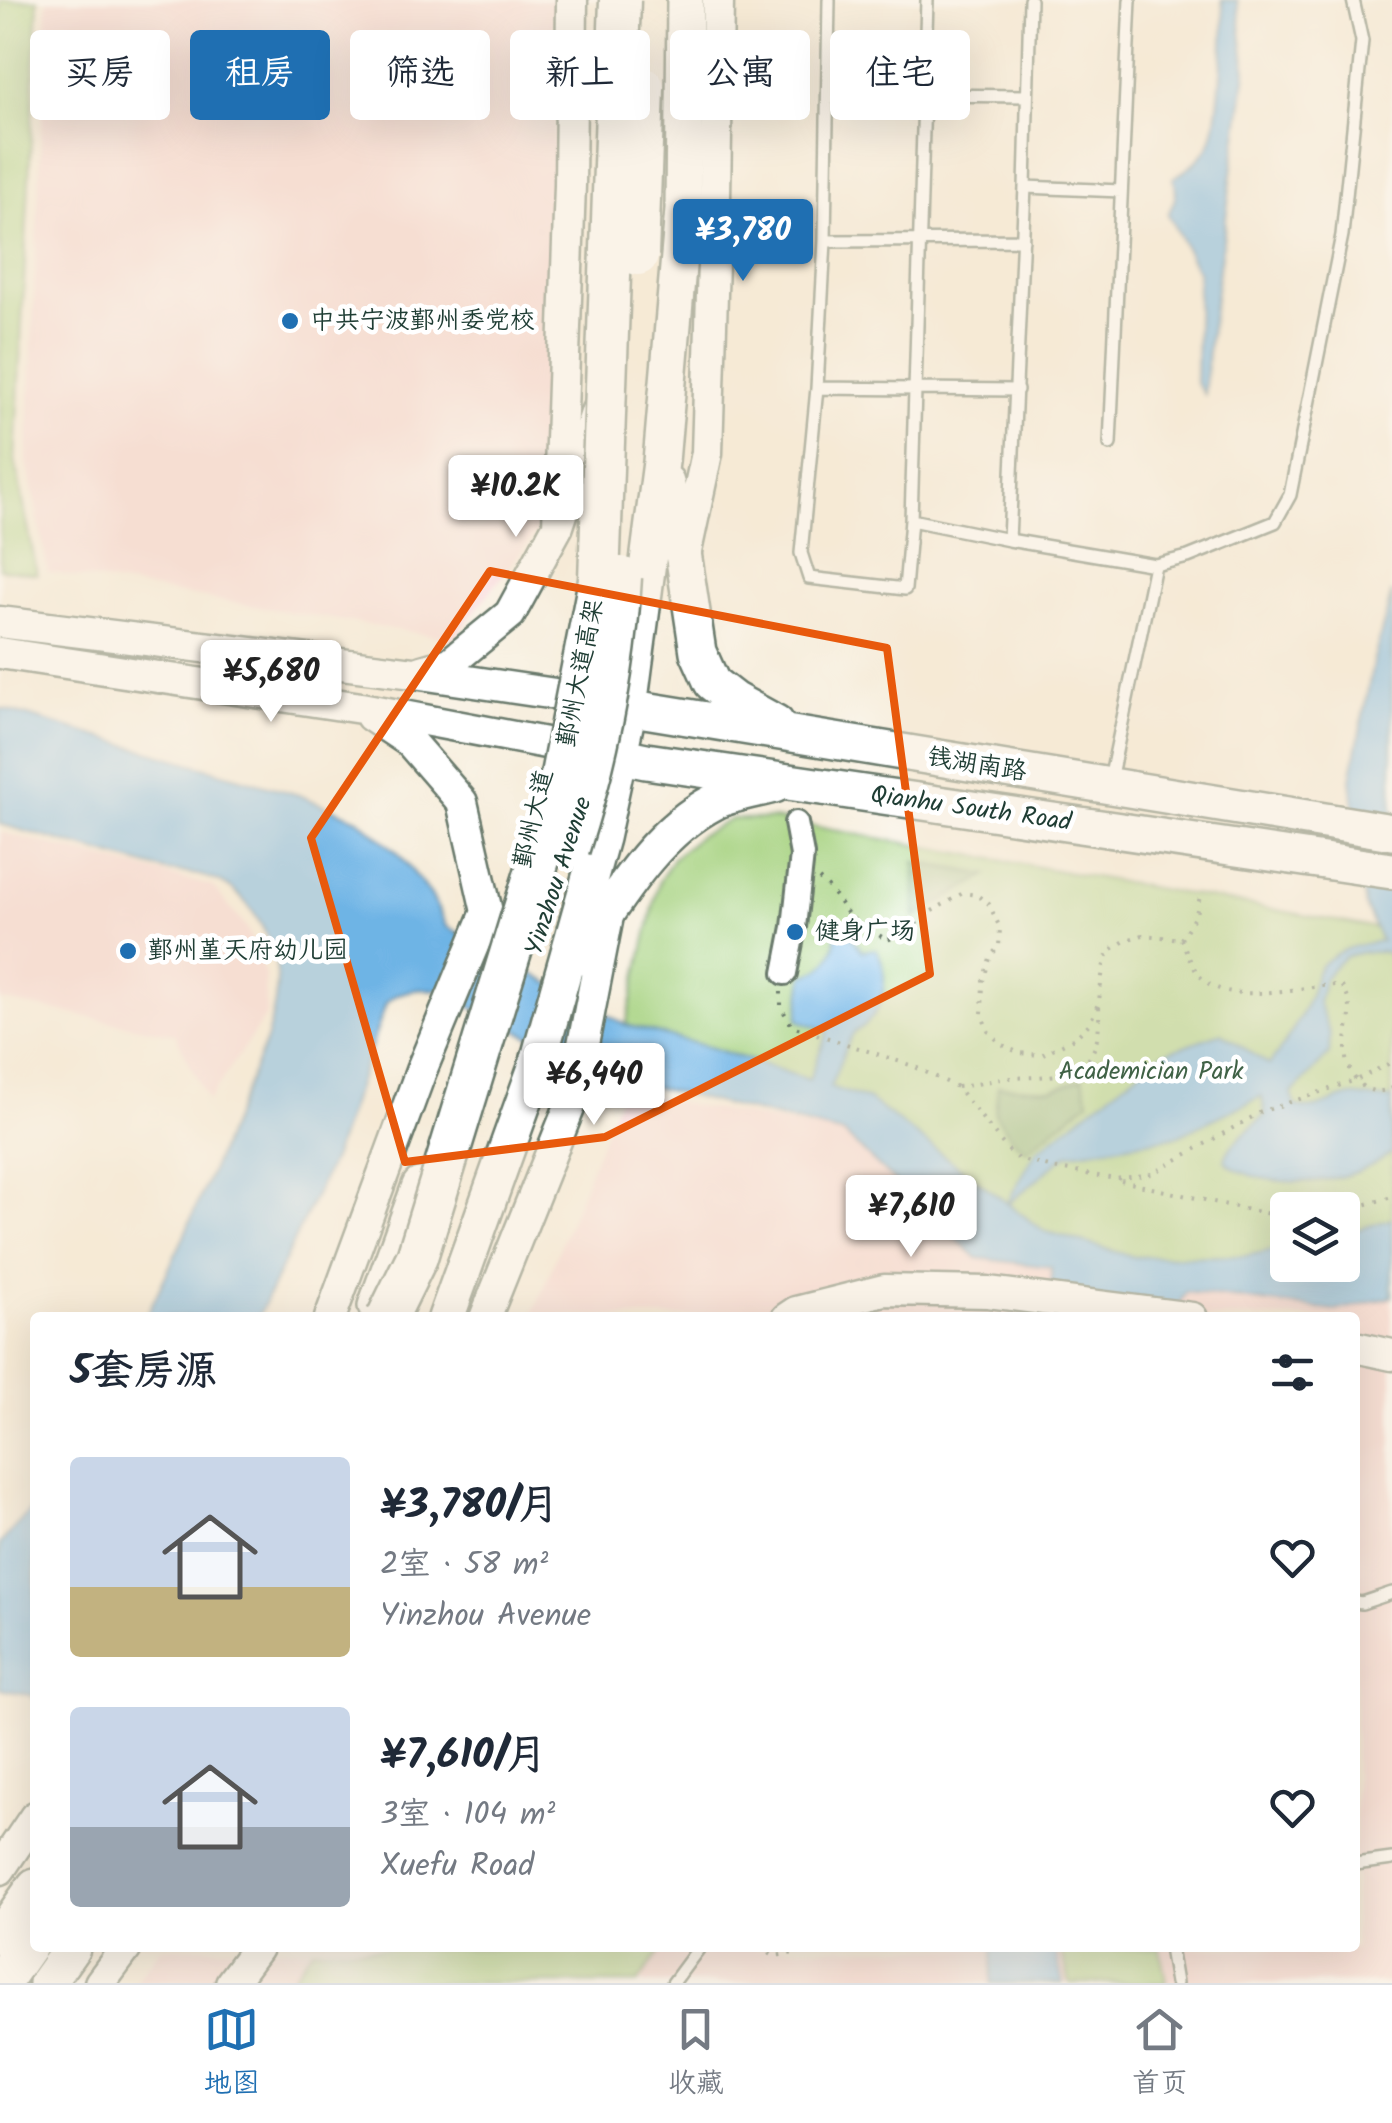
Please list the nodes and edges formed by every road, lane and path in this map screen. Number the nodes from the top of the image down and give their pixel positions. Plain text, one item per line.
1 (572, 0) edge
2 (609, 0) edge
3 (620, 0) edge
4 (646, 0) edge
5 (685, 0) edge
6 (718, 0) edge
7 (828, 0) edge
8 (927, 0) edge
9 (1030, 0) edge
10 (1130, 0) edge
11 (1353, 0) edge
12 (926, 30) edge
13 (970, 95) edge
14 (1028, 96) junction
15 (828, 98) joint
16 (923, 120) edge
17 (1026, 187) junction
18 (1121, 191) junction
19 (920, 240) junction
20 (1023, 240) junction
21 (825, 241) junction
22 (817, 388) junction
23 (915, 390) junction
24 (1017, 390) junction
25 (599, 402) junction
26 (1110, 444) dead end
27 (662, 462) junction
28 (911, 520) junction
29 (558, 526) junction
30 (1009, 540) junction
31 (684, 559) junction
32 (1155, 565) junction
33 (0, 622) edge
34 (0, 653) edge
35 (414, 673) junction
36 (562, 695) junction
37 (628, 707) junction
38 (360, 708) junction
39 (798, 736) junction
40 (551, 744) junction
41 (617, 754) junction
42 (785, 781) junction
43 (1108, 786) junction
44 (796, 823) dead end
45 (1392, 832) edge
46 (1392, 871) edge
47 (799, 884) junction
48 (1200, 896) dead end
49 (610, 910) junction
50 (487, 912) junction
51 (1000, 937) junction
52 (1010, 938) dead end
53 (1181, 939) junction
54 (503, 956) junction
55 (786, 973) joint
56 (561, 979) junction
57 (1099, 1001) junction
58 (1392, 1062) edge
59 (1356, 1080) junction
60 (956, 1086) junction
61 (1392, 1088) edge
62 (1114, 1180) junction
63 (1392, 1198) edge
64 (1360, 1206) edge
65 (1270, 1214) edge
66 (332, 1312) edge
67 (374, 1312) edge
68 (391, 1312) edge
69 (416, 1312) edge
70 (448, 1312) edge
71 (487, 1312) edge
72 (796, 1312) edge
73 (1153, 1312) edge
74 (1360, 1348) edge
75 (1392, 1354) edge
76 (1392, 1594) edge
77 (1360, 1603) edge
78 (30, 1824) edge
79 (1392, 1859) edge
80 (1360, 1863) edge
81 (0, 1869) edge
82 (30, 1893) edge
83 (0, 1936) edge
84 (30, 1941) edge
85 (45, 1952) edge
86 (69, 1952) edge
87 (123, 1952) edge
88 (254, 1952) edge
89 (696, 1952) edge
90 (767, 1952) edge
91 (802, 1952) edge
92 (1171, 1952) edge
93 (0, 1983) edge
94 (22, 1983) edge
95 (47, 1983) edge
96 (100, 1983) edge
97 (231, 1983) edge
98 (673, 1983) edge
99 (1176, 1983) edge

1 - 29 street
2 - 25 main road, 鄞州大道
3 - 68 highway, 鄞州大道高架, bridge
4 - 69 highway, Yinzhou Avenue, bridge
5 - 27 main road, Yinzhou Avenue
6 - 31 street
7 - 15 lane
8 - 12 lane
9 - 14 lane
10 - 18 lane
11 - 32 lane
13 - 14 lane
14 - 17 lane
15 - 21 lane
16 - 19 lane
17 - 18 lane
17 - 20 lane
18 - 26 lane
19 - 20 lane
19 - 21 lane
19 - 23 lane
20 - 24 lane
21 - 22 lane
22 - 23 lane
22 - 28 lane
23 - 24 lane
23 - 28 lane
24 - 30 lane
25 - 29 street
25 - 36 main road, 鄞州大道
27 - 31 main road
27 - 37 main road, Yinzhou Avenue
28 - 30 lane
29 - 35 street
30 - 32 lane
31 - 39 main road
32 - 43 lane
33 - 35 street
34 - 38 street
35 - 36 street
36 - 37 main road, 钱湖南路
36 - 40 main road, 鄞州大道
37 - 39 main road, 钱湖南路
37 - 41 main road, Yinzhou Avenue
38 - 40 street
38 - 50 street
39 - 43 main road, 钱湖南路
40 - 41 main road, Qianhu South Road
40 - 54 main road, 鄞州大道
41 - 42 main road, Qianhu South Road
41 - 56 main road, Yinzhou Avenue
42 - 46 main road, Qianhu South Road
42 - 49 main road
43 - 45 main road, 钱湖南路
44 - 47 street
47 - 51 path
47 - 55 street
48 - 53 path
49 - 56 main road
49 - 71 street
50 - 54 street
50 - 66 street
51 - 52 path
51 - 57 path
53 - 57 path
53 - 59 path
54 - 67 main road, 鄞州大道
55 - 60 path
56 - 70 main road, Yinzhou Avenue
57 - 60 path
58 - 59 path
59 - 61 path
59 - 62 path
60 - 62 path
62 - 65 path
63 - 64 path
72 - 73 street
74 - 75 street
76 - 77 lane
78 - 81 street
79 - 80 lane
82 - 83 main road
84 - 93 highway
85 - 94 highway
86 - 95 main road
87 - 96 street
88 - 97 street
89 - 98 lane
90 - 91 path
92 - 99 lane

